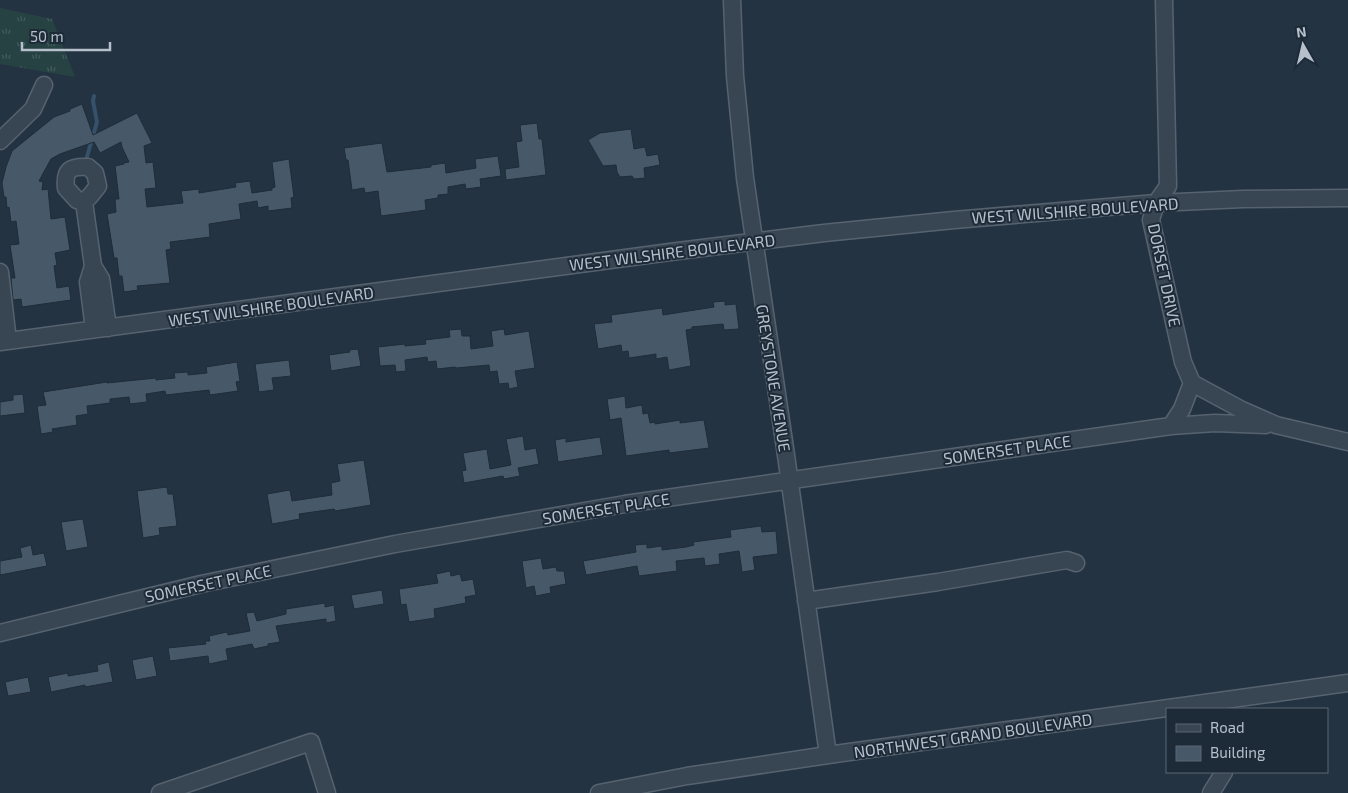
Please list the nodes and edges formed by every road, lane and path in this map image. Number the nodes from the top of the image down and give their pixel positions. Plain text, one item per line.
1 (732, 0) edge
2 (1164, 0) edge
3 (44, 85) dead end
4 (0, 141) edge
5 (1348, 198) edge
6 (84, 202) dead end
7 (1156, 203) junction
8 (754, 242) junction
9 (0, 272) edge
10 (101, 329) junction
11 (4, 342) edge
12 (1192, 383) junction
13 (1276, 425) junction
14 (1171, 426) junction
15 (1348, 442) edge
16 (789, 480) junction
17 (1076, 563) dead end
18 (806, 601) junction
19 (0, 633) edge
20 (1348, 683) edge
21 (1231, 704) edge
22 (1199, 708) edge
23 (1166, 712) edge
24 (828, 755) junction
25 (1223, 773) edge
26 (160, 793) edge
27 (327, 793) edge
28 (599, 793) edge
29 (1210, 793) edge

1 - 8 street, GREYSTONE AVENUE
2 - 7 street, DORSET DRIVE
3 - 4 street
5 - 7 street, WEST WILSHIRE BOULEVARD
6 - 10 street
7 - 8 street, WEST WILSHIRE BOULEVARD
7 - 12 street, DORSET DRIVE
8 - 10 street, WEST WILSHIRE BOULEVARD
8 - 16 street, GREYSTONE AVENUE
9 - 11 street
10 - 11 street, WEST WILSHIRE BOULEVARD
12 - 13 street
12 - 14 street
13 - 14 street, SOMERSET PLACE
13 - 15 street
14 - 16 street, SOMERSET PLACE
16 - 18 street, GREYSTONE AVENUE
16 - 19 street, SOMERSET PLACE
17 - 18 street
18 - 24 street, GREYSTONE AVENUE
20 - 21 street, NORTHWEST GRAND BOULEVARD
21 - 22 street, NORTHWEST GRAND BOULEVARD
23 - 24 street, NORTHWEST GRAND BOULEVARD
24 - 28 street, NORTHWEST GRAND BOULEVARD
25 - 29 street
26 - 27 street

